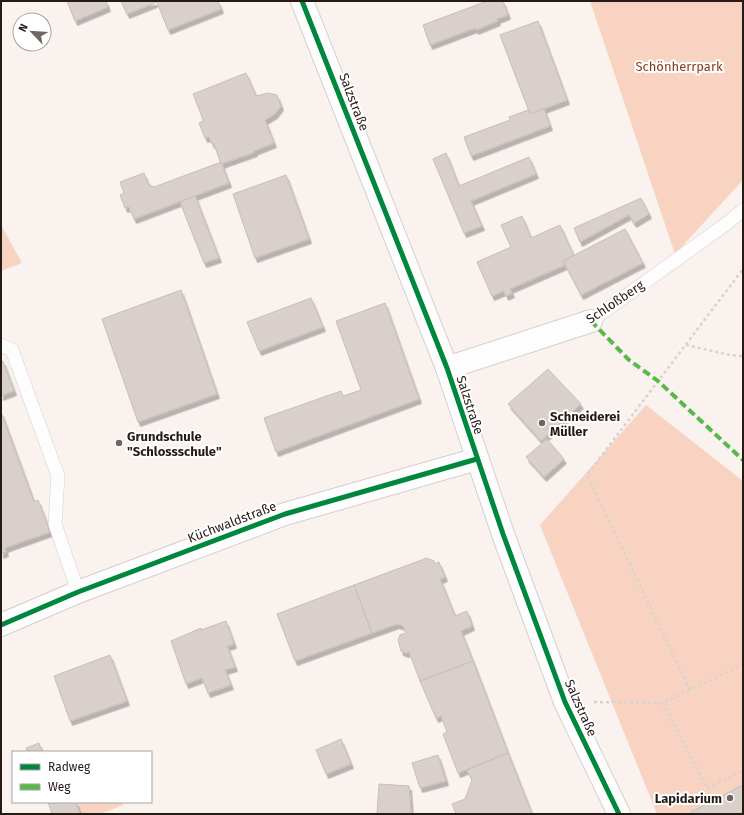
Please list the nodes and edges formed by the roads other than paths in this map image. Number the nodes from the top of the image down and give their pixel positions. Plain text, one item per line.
1 (302, 1) edge
2 (743, 210) edge
3 (591, 321) joint
4 (1, 345) edge
5 (447, 368) junction
6 (477, 459) junction
7 (78, 592) junction
8 (1, 625) edge
9 (619, 814) edge

1 - 5 street, Salzstraße
2 - 3 lane, Schloßberg
3 - 5 street, Schloßberg
4 - 7 lane
5 - 6 street, Salzstraße
6 - 7 street, Küchwaldstraße
6 - 9 street, Salzstraße
7 - 8 street, Küchwaldstraße

